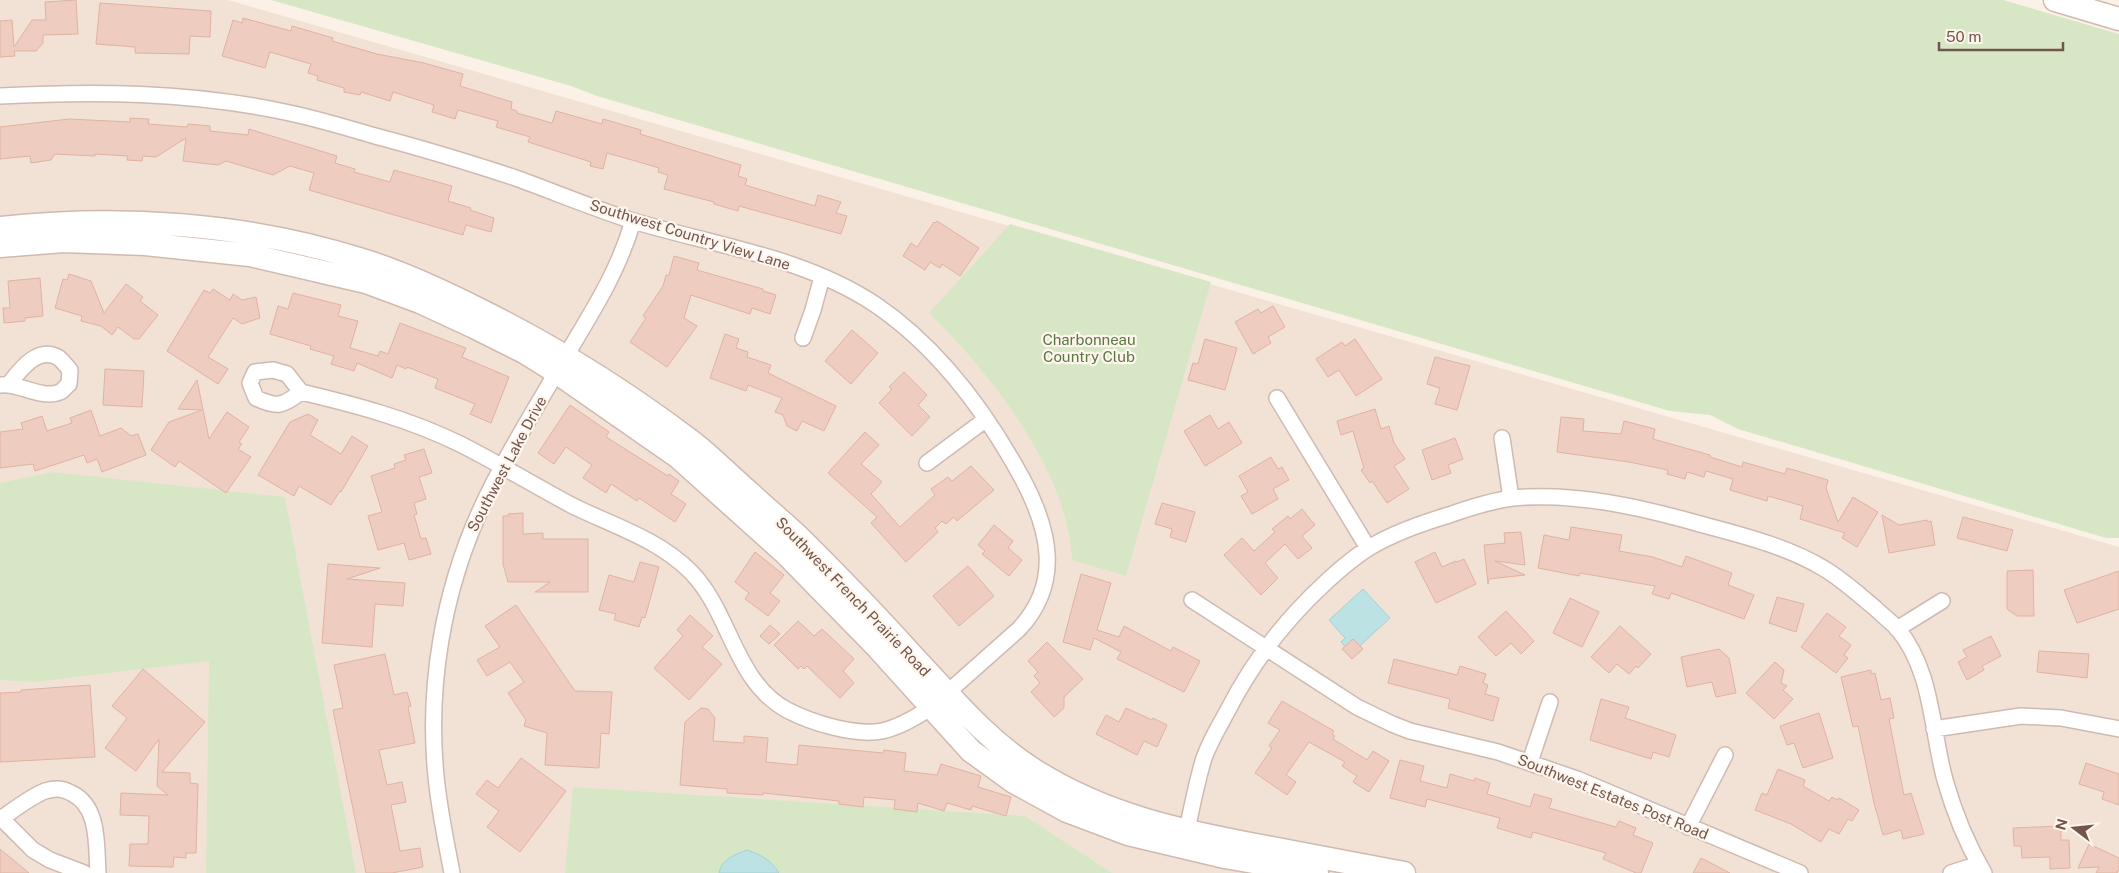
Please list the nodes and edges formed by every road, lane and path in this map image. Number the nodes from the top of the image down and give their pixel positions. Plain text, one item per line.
1 (2055, 0) edge
2 (2119, 19) edge
3 (0, 96) edge
4 (633, 220) junction
5 (0, 228) edge
6 (0, 246) edge
7 (822, 277) junction
8 (803, 338) dead end
9 (561, 364) junction
10 (301, 392) dead end
11 (1278, 398) dead end
12 (985, 420) junction
13 (1502, 438) dead end
14 (927, 463) dead end
15 (503, 466) junction
16 (1510, 498) junction
17 (1368, 548) junction
18 (1192, 600) dead end
19 (1942, 602) dead end
20 (1897, 629) junction
21 (1264, 648) junction
22 (938, 701) junction
23 (1550, 702) dead end
24 (1934, 729) junction
25 (2119, 729) edge
26 (1724, 755) dead end
27 (1530, 762) junction
28 (1, 818) edge
29 (1688, 827) junction
30 (1185, 840) junction
31 (1981, 868) edge
32 (84, 873) edge
33 (98, 873) edge
34 (452, 873) edge
35 (1317, 873) edge
36 (1404, 873) edge
37 (1800, 873) edge
38 (1951, 873) edge

1 - 2 street
3 - 4 street, Southwest Country View Lane
4 - 7 street, Southwest Country View Lane
4 - 9 street, Southwest Lake Drive
5 - 9 street, Southwest French Prairie Road
6 - 9 street, Southwest French Prairie Road
7 - 8 street
7 - 12 street, Southwest Country View Lane
9 - 15 street, Southwest Lake Drive
9 - 22 street, Southwest French Prairie Road
10 - 15 street, Southwest Country View Lane
11 - 17 street
12 - 14 street
12 - 22 street, Southwest Country View Lane
13 - 16 street
15 - 22 street, Southwest Country View Lane
15 - 34 street, Southwest Lake Drive
16 - 17 street
16 - 20 street
17 - 21 street
18 - 21 street, Southwest Estates Post Road
19 - 20 street
20 - 24 street
21 - 27 street, Southwest Estates Post Road
21 - 30 street
22 - 30 street, Southwest French Prairie Road
23 - 27 street
24 - 25 street
24 - 31 street
26 - 29 street
27 - 29 street, Southwest Estates Post Road
28 - 32 street
28 - 33 street
29 - 37 street, Southwest Estates Post Road
30 - 35 street, Southwest French Prairie Road
30 - 36 street, Southwest French Prairie Road
31 - 38 street

